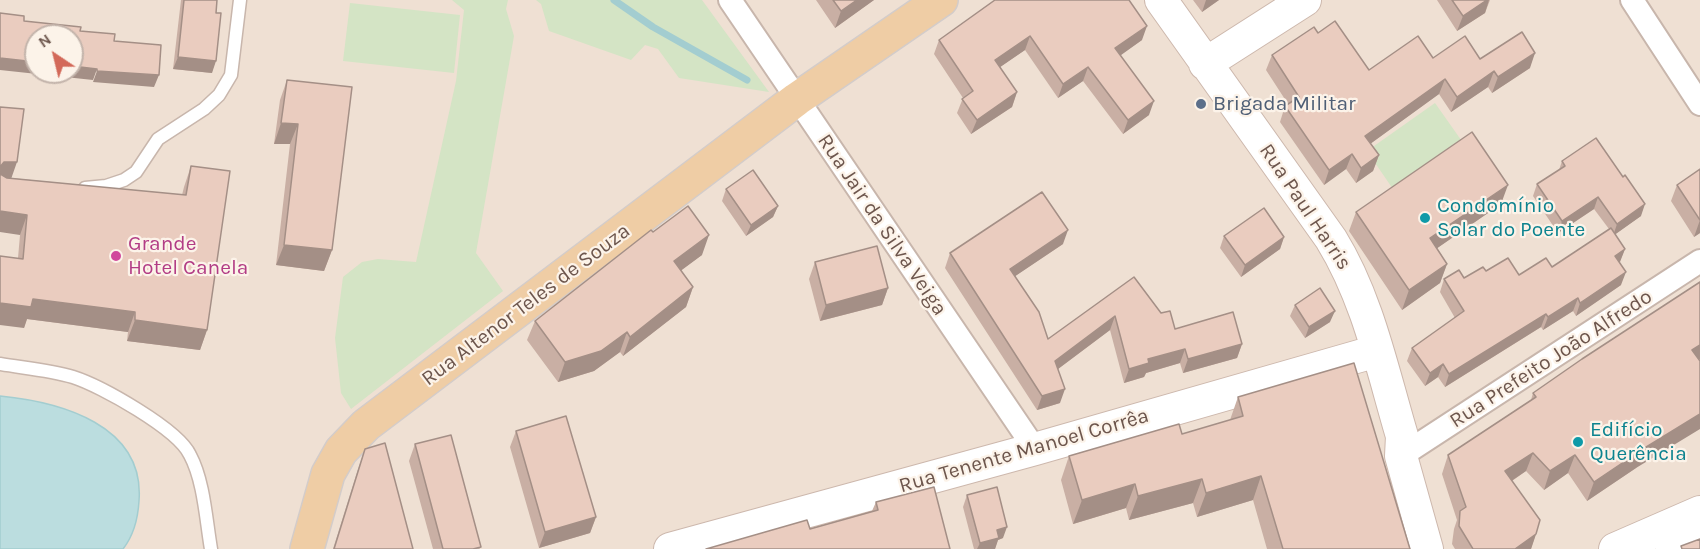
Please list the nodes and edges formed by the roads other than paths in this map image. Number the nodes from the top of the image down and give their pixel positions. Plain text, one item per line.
1 (240, 0) edge
2 (730, 0) edge
3 (941, 0) edge
4 (1161, 0) edge
5 (1305, 0) edge
6 (1632, 0) edge
7 (1205, 64) junction
8 (797, 99) junction
9 (1700, 104) edge
10 (74, 189) edge
11 (1700, 261) edge
12 (1377, 351) junction
13 (0, 363) edge
14 (1405, 447) junction
15 (1035, 449) junction
16 (1700, 512) edge
17 (1700, 537) edge
18 (211, 549) edge
19 (307, 549) edge
20 (670, 549) edge
21 (1427, 549) edge
22 (1444, 549) edge
23 (1615, 549) edge
24 (1672, 549) edge

1 - 10 lane
2 - 8 street, Rua Jair da Silva Veiga
3 - 8 main road, Rua Altenor Teles de Souza
4 - 7 street, Rua Paul Harris
5 - 7 street
6 - 9 street
7 - 12 street, Rua Paul Harris
8 - 15 street, Rua Jair da Silva Veiga
8 - 19 main road, Rua Altenor Teles de Souza
11 - 14 street, Rua Prefeito João Alfredo
12 - 14 street, Rua Paul Harris
12 - 15 street, Rua Tenente Manoel Corrêa
13 - 18 lane
14 - 21 street, Rua Paul Harris
14 - 22 street, Rua Paul Harris
15 - 20 street, Rua Tenente Manoel Corrêa
16 - 23 street
17 - 24 street

